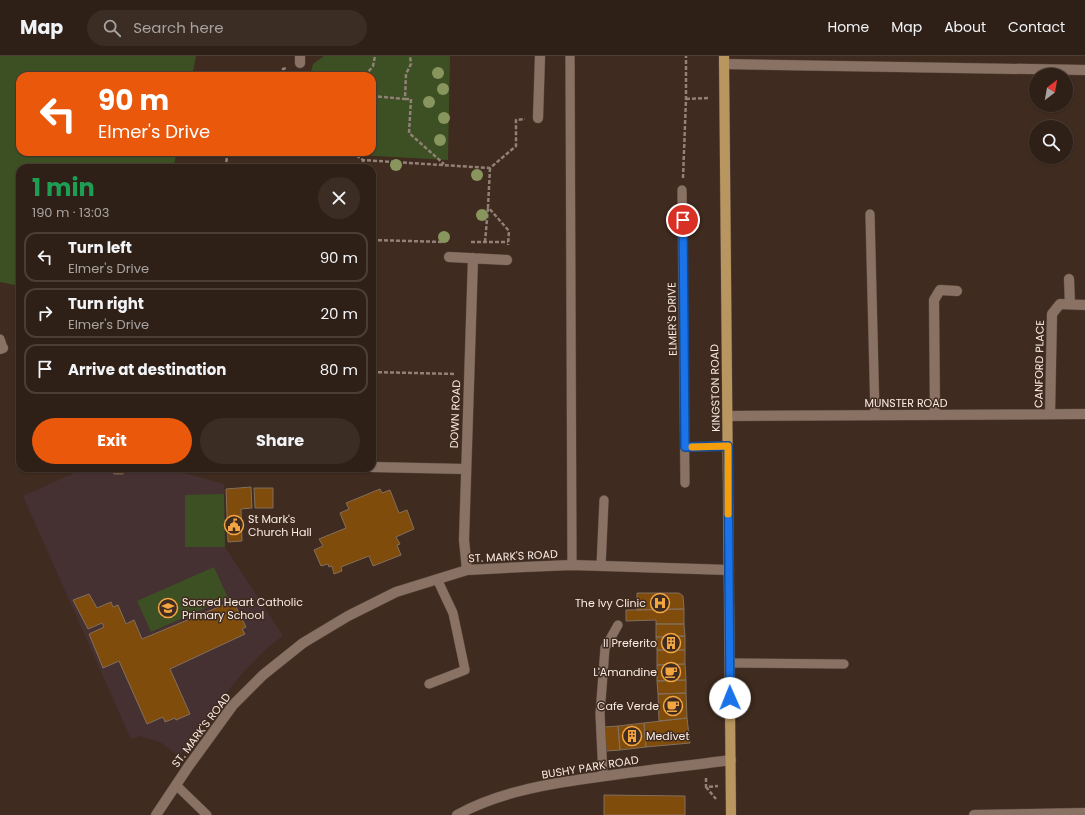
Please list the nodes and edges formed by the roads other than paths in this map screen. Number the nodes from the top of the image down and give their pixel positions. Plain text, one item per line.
1 (540, 56) edge
2 (570, 56) edge
3 (724, 60) edge
4 (1085, 70) edge
5 (538, 118) road end
6 (682, 190) road end
7 (870, 214) dead end
8 (449, 257) road end
9 (473, 258) junction
10 (507, 260) road end
11 (1069, 279) dead end
12 (957, 291) dead end
13 (1070, 304) junction
14 (1085, 305) edge
15 (1050, 414) junction
16 (1085, 414) edge
17 (875, 415) junction
18 (935, 415) junction
19 (728, 416) junction
20 (728, 446) junction
21 (685, 447) junction
22 (376, 467) edge
23 (465, 469) junction
24 (686, 483) dead end
25 (604, 500) dead end
26 (572, 566) junction
27 (601, 566) junction
28 (466, 570) junction
29 (729, 570) junction
30 (437, 579) junction
31 (618, 625) dead end
32 (730, 663) junction
33 (844, 664) dead end
34 (429, 684) dead end
35 (731, 760) junction
36 (603, 776) junction
37 (176, 785) junction
38 (1085, 813) edge
39 (156, 815) edge
40 (207, 815) edge
41 (457, 815) edge
42 (731, 815) edge
43 (974, 815) edge

1 - 5 street
2 - 26 lane
3 - 4 street
3 - 19 main road, KINGSTON ROAD
6 - 21 lane, ELMER'S DRIVE
7 - 17 lane
8 - 9 street
9 - 10 street
9 - 23 street, DOWN ROAD
11 - 13 street
12 - 18 street
13 - 14 street, CANFORD PLACE
13 - 15 street, CANFORD PLACE
15 - 16 street, MUNSTER ROAD
15 - 18 street, MUNSTER ROAD
17 - 18 street, MUNSTER ROAD
17 - 19 street, MUNSTER ROAD
19 - 20 main road, KINGSTON ROAD
20 - 21 lane
20 - 29 main road, KINGSTON ROAD
21 - 24 lane, ELMER'S DRIVE
22 - 23 street
23 - 28 street, DOWN ROAD
25 - 27 lane
26 - 27 street, ST. MARK'S ROAD
26 - 28 street, ST. MARK'S ROAD
27 - 29 street, ST. MARK'S ROAD
28 - 30 street, ST. MARK'S ROAD
29 - 32 main road, KINGSTON ROAD
30 - 34 lane
30 - 37 street, ST. MARK'S ROAD
31 - 36 lane
32 - 33 lane
32 - 35 main road, KINGSTON ROAD
35 - 36 street, BUSHY PARK ROAD
35 - 42 main road, KINGSTON ROAD
36 - 41 street, BUSHY PARK ROAD
37 - 39 street, ST. MARK'S ROAD
37 - 40 lane
38 - 43 street

